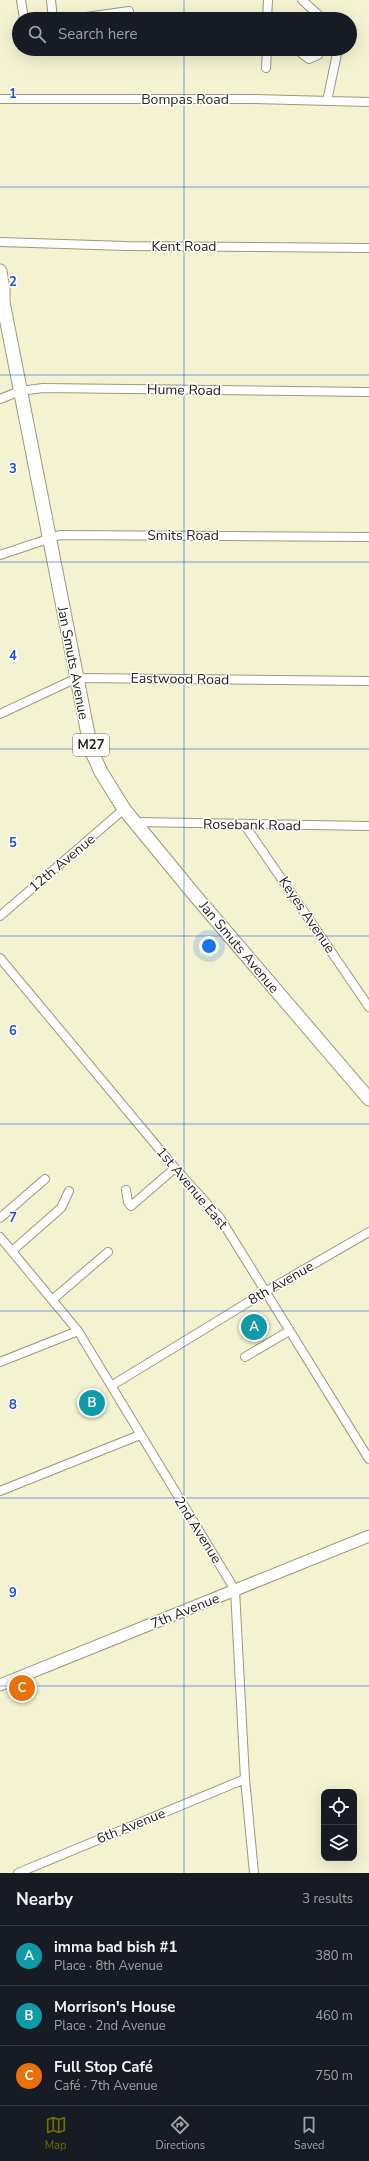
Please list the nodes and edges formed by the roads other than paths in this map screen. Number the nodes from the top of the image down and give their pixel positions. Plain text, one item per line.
1 (22, 0) edge
2 (51, 0) edge
3 (268, 0) edge
4 (302, 0) edge
5 (129, 11) dead end
6 (23, 12) edge
7 (52, 12) edge
8 (122, 12) edge
9 (267, 12) edge
10 (315, 12) edge
11 (267, 56) edge
12 (305, 56) edge
13 (316, 56) edge
14 (336, 56) edge
15 (266, 68) dead end
16 (0, 99) edge
17 (326, 101) junction
18 (369, 102) edge
19 (0, 242) edge
20 (369, 248) edge
21 (0, 271) edge
22 (1, 300) edge
23 (20, 391) junction
24 (369, 392) edge
25 (0, 399) edge
26 (369, 537) edge
27 (48, 538) junction
28 (0, 555) edge
29 (77, 678) junction
30 (369, 681) edge
31 (0, 714) edge
32 (124, 810) junction
33 (135, 822) junction
34 (244, 824) junction
35 (369, 826) edge
36 (0, 916) edge
37 (0, 958) edge
38 (369, 1007) edge
39 (369, 1099) edge
40 (175, 1168) junction
41 (44, 1179) dead end
42 (126, 1190) dead end
43 (69, 1191) dead end
44 (0, 1218) edge
45 (369, 1232) edge
46 (0, 1237) edge
47 (12, 1251) junction
48 (108, 1252) dead end
49 (265, 1292) junction
50 (52, 1300) junction
51 (78, 1331) junction
52 (289, 1331) junction
53 (245, 1357) dead end
54 (0, 1362) edge
55 (111, 1386) junction
56 (140, 1435) junction
57 (369, 1459) edge
58 (0, 1491) edge
59 (369, 1536) edge
60 (235, 1590) junction
61 (0, 1685) edge
62 (245, 1779) junction
63 (18, 1873) edge
64 (254, 1873) edge

1 - 6 street
2 - 7 street
3 - 9 street
4 - 10 street
5 - 8 street
11 - 15 street
12 - 13 street
14 - 17 street
16 - 17 street, Bompas Road
17 - 18 street, Bompas Road
19 - 20 street, Kent Road
21 - 22 main road, Jan Smuts Avenue / M27
22 - 23 main road, Jan Smuts Avenue / M27
23 - 24 street, Hume Road
23 - 25 street, Hume Road
23 - 27 main road, Jan Smuts Avenue / M27
26 - 27 street, Smits Road
27 - 28 street, Smits Road
27 - 29 main road, Jan Smuts Avenue / M27
29 - 30 street, Eastwood Road
29 - 31 street, Eastwood Road
29 - 32 main road, Jan Smuts Avenue / M27
32 - 33 main road, Jan Smuts Avenue / M27
32 - 36 street, 12th Avenue
33 - 34 street, Rosebank Road
33 - 39 main road, Jan Smuts Avenue / M27
34 - 35 street, Rosebank Road
34 - 38 street, Keyes Avenue
37 - 40 street, 1st Avenue East
40 - 42 street
40 - 49 street, 1st Avenue East
41 - 44 street
43 - 47 street
45 - 49 street, 8th Avenue
46 - 47 street, 2nd Avenue
47 - 50 street, 2nd Avenue
48 - 50 street
49 - 52 street, 1st Avenue East
49 - 55 street, 8th Avenue
50 - 51 street, 2nd Avenue
51 - 54 street
51 - 55 street, 2nd Avenue
52 - 53 street
52 - 57 street, 1st Avenue East
55 - 56 street, 2nd Avenue
56 - 58 street
56 - 60 street, 2nd Avenue
59 - 60 main road, 7th Avenue
60 - 61 main road, 7th Avenue
60 - 62 street, 2nd Avenue
62 - 63 street, 6th Avenue
62 - 64 street, 2nd Avenue

